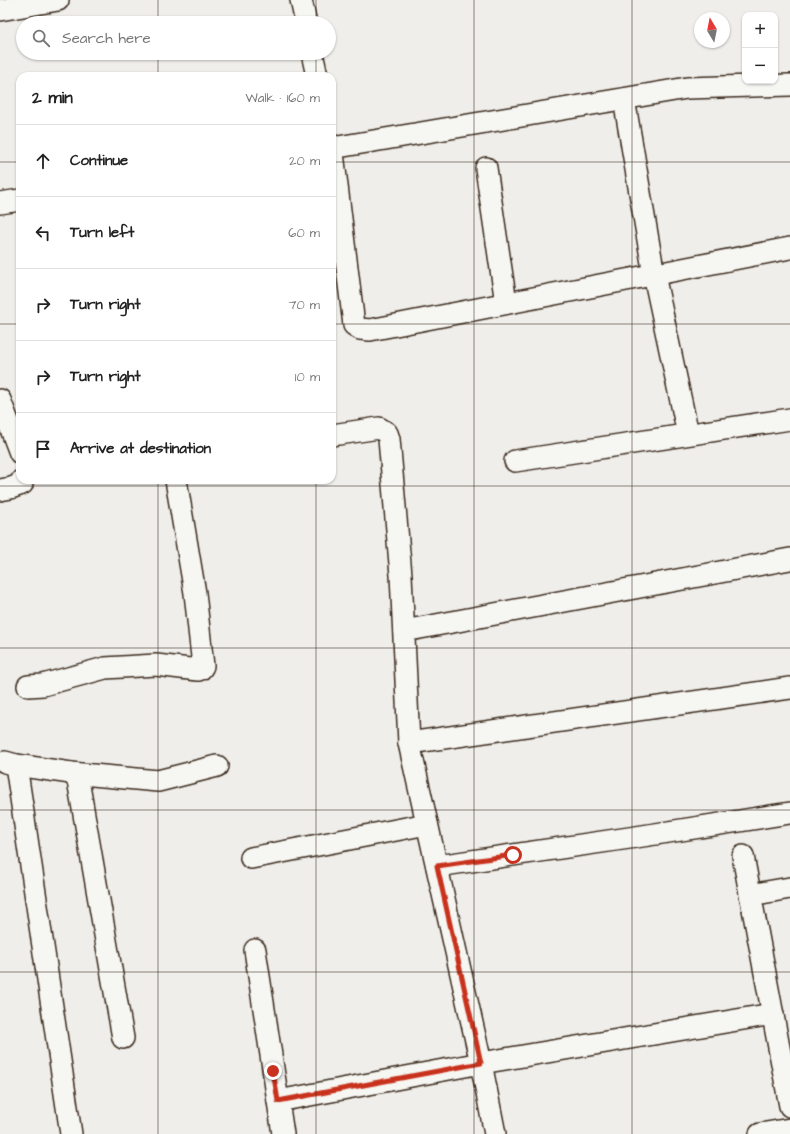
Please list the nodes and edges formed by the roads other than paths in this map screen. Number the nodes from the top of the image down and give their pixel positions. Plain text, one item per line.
1 (58, 0) edge
2 (301, 0) edge
3 (0, 10) edge
4 (304, 16) edge
5 (314, 60) edge
6 (316, 72) edge
7 (790, 85) edge
8 (624, 99) junction
9 (336, 146) edge
10 (486, 168) dead end
11 (336, 179) edge
12 (16, 201) edge
13 (0, 203) edge
14 (790, 248) edge
15 (654, 275) junction
16 (506, 303) junction
17 (0, 400) edge
18 (790, 419) edge
19 (336, 434) edge
20 (688, 434) junction
21 (16, 442) edge
22 (515, 461) dead end
23 (22, 484) edge
24 (177, 484) edge
25 (0, 490) edge
26 (790, 559) edge
27 (404, 632) junction
28 (28, 686) dead end
29 (790, 688) edge
30 (409, 743) junction
31 (217, 766) dead end
32 (72, 773) junction
33 (790, 813) edge
34 (427, 824) junction
35 (743, 856) dead end
36 (251, 858) dead end
37 (437, 866) junction
38 (790, 888) edge
39 (750, 895) junction
40 (255, 950) dead end
41 (773, 1014) junction
42 (123, 1038) dead end
43 (481, 1063) junction
44 (278, 1101) junction
45 (790, 1106) edge
46 (790, 1129) edge
47 (71, 1134) edge
48 (283, 1134) edge
49 (495, 1134) edge
50 (760, 1134) edge

1 - 3 street
2 - 4 street
5 - 6 street
7 - 8 street
8 - 9 street
8 - 15 street
10 - 16 street
11 - 16 street
12 - 13 street
14 - 15 street
15 - 16 street
15 - 20 street
17 - 21 street
18 - 20 street
19 - 27 street
20 - 22 street
23 - 25 street
24 - 28 street
26 - 27 street
27 - 30 street
29 - 30 street
30 - 34 street
31 - 32 street
32 - 42 street
32 - 47 street
33 - 37 street
34 - 36 street
34 - 37 street
35 - 39 street
37 - 43 street
38 - 39 street
39 - 41 street
40 - 44 street
41 - 43 street
41 - 45 street
43 - 44 street
43 - 49 street
44 - 48 street
46 - 50 street

